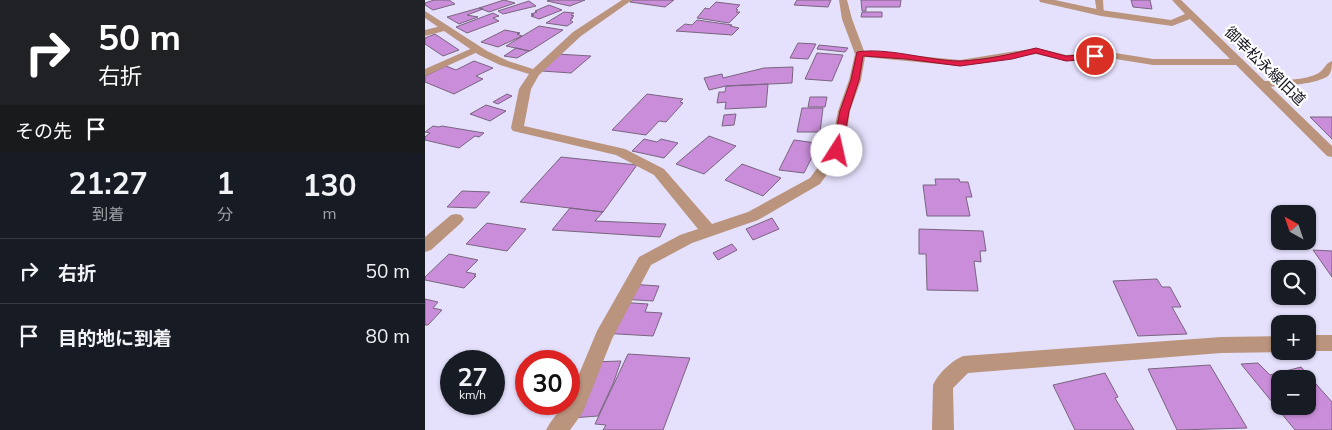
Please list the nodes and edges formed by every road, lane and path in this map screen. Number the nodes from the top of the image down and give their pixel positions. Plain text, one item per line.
1 (628, 0) edge
2 (843, 0) edge
3 (1043, 0) edge
4 (1099, 0) edge
5 (1177, 0) edge
6 (1101, 13) junction
7 (425, 14) edge
8 (1191, 15) junction
9 (445, 28) junction
10 (425, 33) edge
11 (477, 49) junction
12 (860, 54) junction
13 (1240, 62) junction
14 (1332, 64) edge
15 (425, 73) edge
16 (535, 73) junction
17 (1264, 84) junction
18 (1332, 153) edge
19 (456, 219) dead end
20 (709, 231) junction
21 (425, 246) edge
22 (1316, 343) edge
23 (1332, 343) edge
24 (1271, 344) edge
25 (557, 430) edge
26 (943, 430) edge

1 - 16 street
2 - 12 street
3 - 6 street
4 - 6 lane
5 - 8 street, 御幸松永線旧道
6 - 8 street
7 - 9 street
8 - 13 street, 御幸松永線旧道
9 - 10 lane
9 - 11 street
11 - 15 lane
11 - 16 street
12 - 13 street
12 - 20 street
13 - 17 street, 御幸松永線旧道
14 - 17 lane
16 - 20 street
17 - 18 street, 御幸松永線旧道
19 - 21 street
20 - 25 street
22 - 23 street
24 - 26 street

